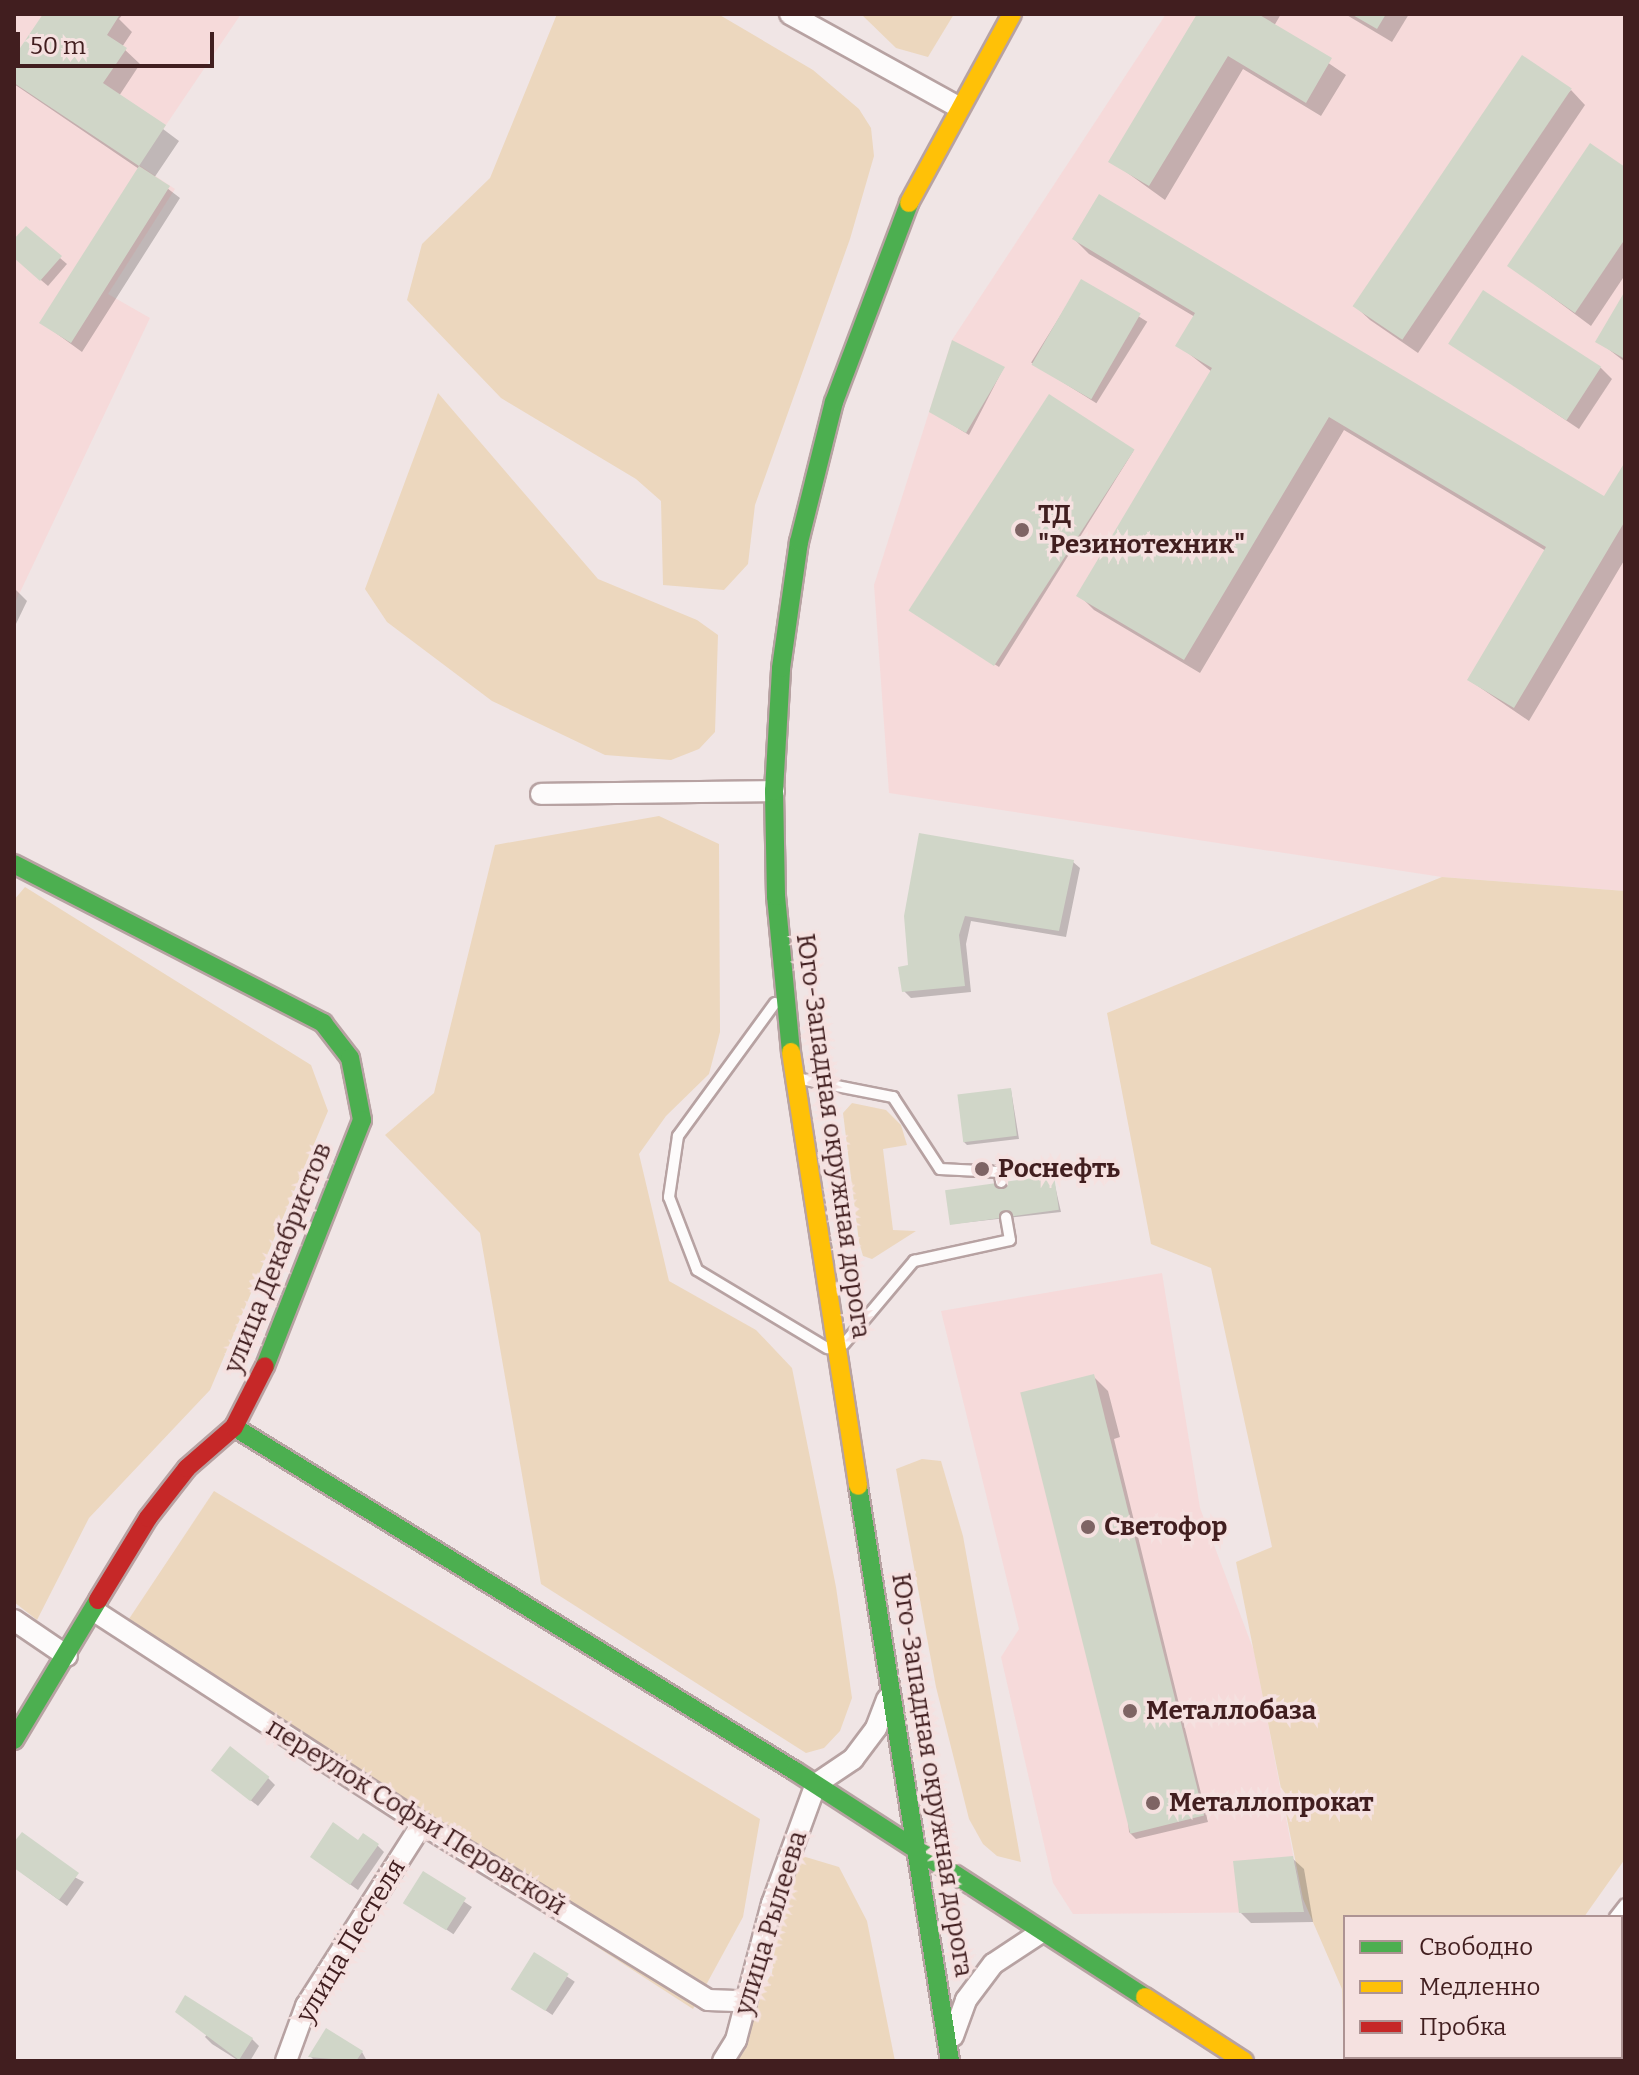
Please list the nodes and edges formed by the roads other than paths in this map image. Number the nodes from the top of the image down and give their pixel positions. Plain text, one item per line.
1 (790, 14) edge
2 (1012, 14) edge
3 (957, 106) junction
4 (774, 791) junction
5 (541, 794) dead end
6 (14, 864) edge
7 (783, 992) junction
8 (793, 1078) junction
9 (1001, 1182) dead end
10 (1006, 1217) dead end
11 (836, 1354) junction
12 (234, 1427) junction
13 (96, 1612) junction
14 (14, 1620) edge
15 (67, 1656) junction
16 (893, 1682) junction
17 (14, 1740) edge
18 (816, 1784) junction
19 (422, 1824) junction
20 (921, 1852) junction
21 (1040, 1933) junction
22 (743, 2001) junction
23 (949, 2054) edge
24 (286, 2061) edge
25 (723, 2061) edge
26 (1244, 2061) edge

1 - 3 street
2 - 3 main road, Юго-Западная окружная дорога
3 - 4 main road, Юго-Западная окружная дорога
4 - 5 street
4 - 7 main road, Юго-Западная окружная дорога
6 - 12 main road, улица Декабристов
7 - 8 main road, Юго-Западная окружная дорога
7 - 11 lane
8 - 9 lane
8 - 11 main road, Юго-Западная окружная дорога
10 - 11 lane
11 - 16 main road, Юго-Западная окружная дорога
12 - 13 main road, улица Декабристов
12 - 18 main road
13 - 15 main road, улица Декабристов
13 - 19 street, переулок Софьи Перовской
14 - 15 street
15 - 17 main road, улица Декабристов
16 - 18 street
16 - 20 main road, Юго-Западная окружная дорога
18 - 20 main road
18 - 22 street, улица Рылеева
19 - 22 street, переулок Софьи Перовской
19 - 24 street, улица Пестеля
20 - 21 main road
20 - 23 main road, Юго-Западная окружная дорога
21 - 23 street
21 - 26 main road
22 - 25 street, улица Рылеева

